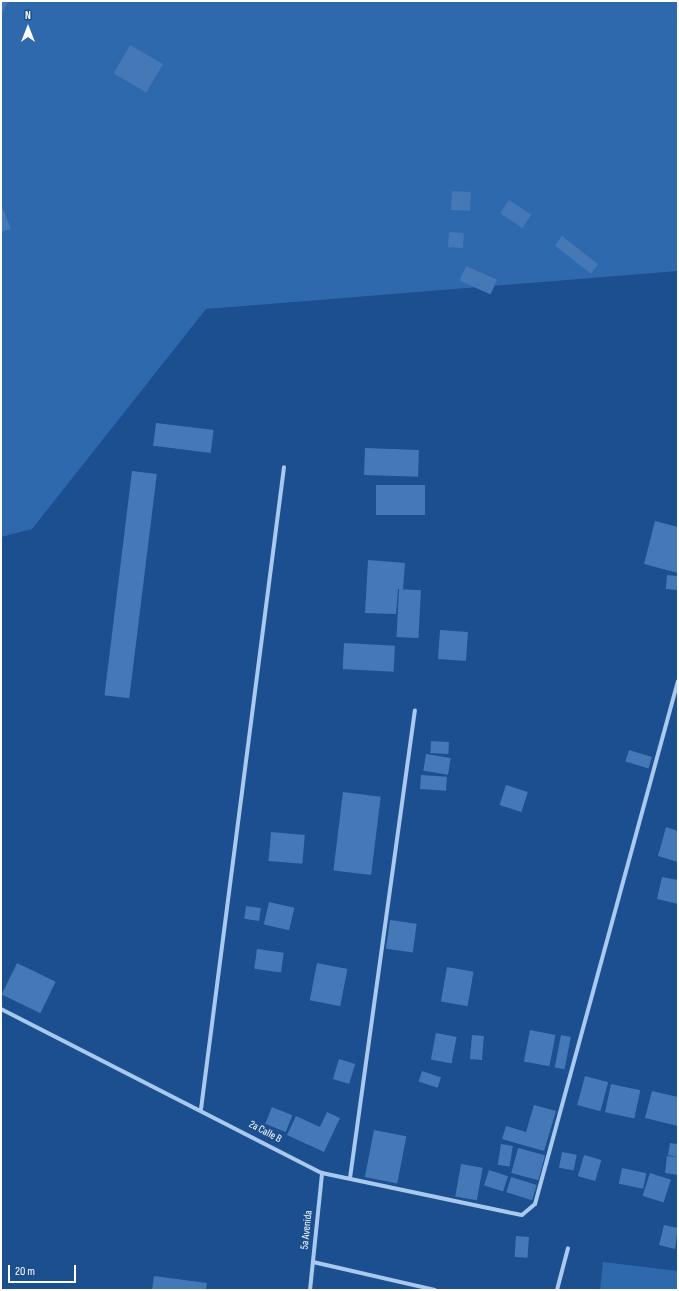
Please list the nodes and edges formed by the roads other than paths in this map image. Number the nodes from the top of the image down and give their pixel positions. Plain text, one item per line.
1 (284, 467) dead end
2 (678, 681) edge
3 (415, 711) dead end
4 (1, 1009) edge
5 (201, 1109) junction
6 (322, 1172) junction
7 (350, 1178) junction
8 (568, 1248) dead end
9 (313, 1262) junction
10 (310, 1290) edge
11 (435, 1290) edge
12 (557, 1290) edge

1 - 5 street
2 - 7 street, 2a Calle B
3 - 7 street
4 - 5 street, 2a Calle B
5 - 6 street, 2a Calle B
6 - 7 street, 2a Calle B
6 - 9 street, 5a Avenida
8 - 12 street
9 - 10 street, 5a Avenida
9 - 11 street

